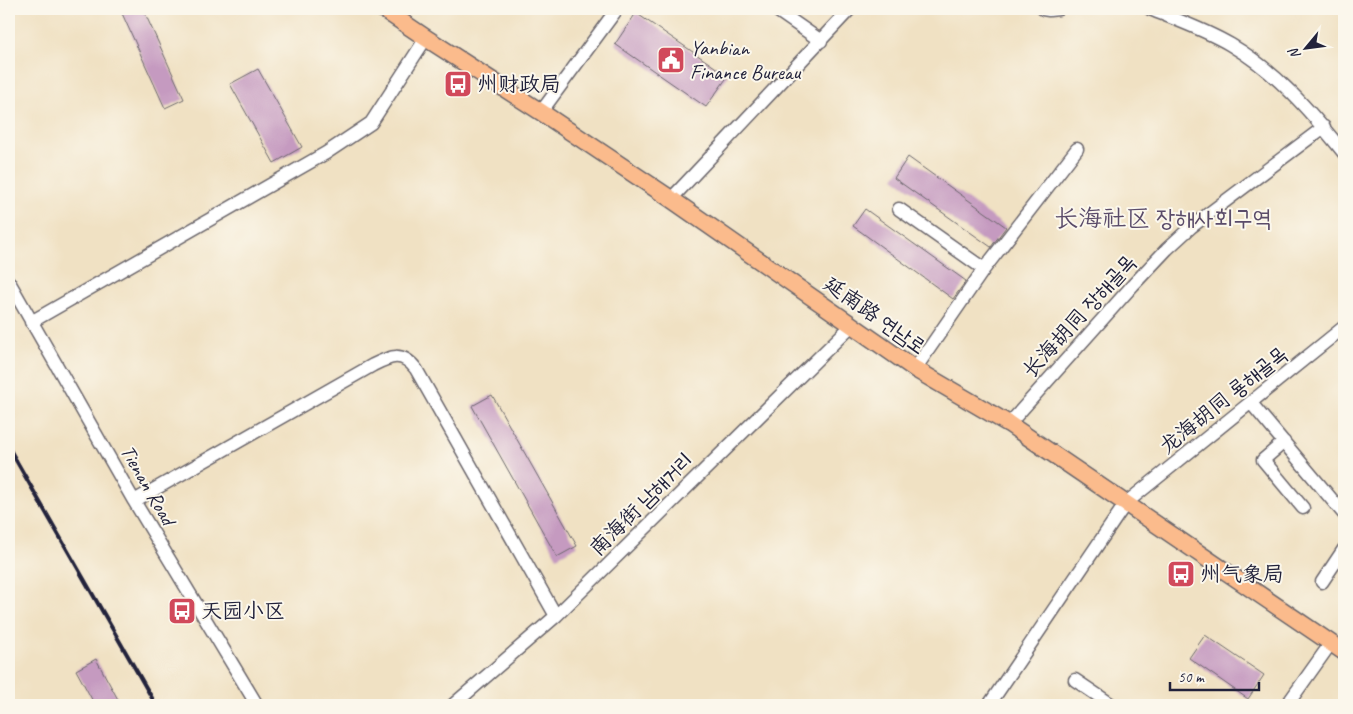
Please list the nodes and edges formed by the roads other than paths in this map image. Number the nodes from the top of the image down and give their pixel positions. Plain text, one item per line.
1 (383, 9) edge
2 (618, 9) edge
3 (775, 9) edge
4 (850, 9) edge
5 (1043, 9) edge
6 (1058, 9) edge
7 (1150, 9) edge
8 (426, 38) junction
9 (821, 41) junction
10 (542, 112) junction
11 (1324, 128) junction
12 (1077, 149) dead end
13 (1344, 153) edge
14 (671, 199) junction
15 (899, 209) dead end
16 (984, 269) junction
17 (9, 282) edge
18 (31, 322) junction
19 (852, 324) junction
20 (1344, 327) edge
21 (915, 369) junction
22 (1251, 403) junction
23 (1010, 424) junction
24 (1284, 442) junction
25 (134, 501) junction
26 (1126, 503) junction
27 (1303, 508) dead end
28 (1344, 514) edge
29 (1344, 549) edge
30 (1322, 582) dead end
31 (556, 616) junction
32 (1338, 647) edge
33 (1075, 680) dead end
34 (257, 705) edge
35 (453, 705) edge
36 (989, 705) edge
37 (1112, 705) edge
38 (1287, 705) edge

1 - 8 main road, 延南路 연남로
2 - 10 street
3 - 9 street
4 - 9 street
5 - 6 street
7 - 11 street
8 - 10 main road, 延南路 연남로
8 - 18 street
9 - 14 street
10 - 14 main road, 延南路 연남로
11 - 13 street
11 - 23 street, 长海胡同 장해골목
12 - 16 street
14 - 19 main road, 延南路 연남로
15 - 16 street
16 - 21 street
17 - 18 street, Tienan Road
18 - 25 street, Tienan Road
19 - 21 main road, 延南路 연남로
19 - 31 street, 南海街 남해거리
20 - 22 street, 龙海胡同 룡해골목
21 - 23 main road, 延南路 연남로
22 - 24 street
22 - 26 street, 龙海胡同 룡해골목
23 - 26 main road, 延南路 연남로
24 - 27 street
24 - 28 street
25 - 31 street
25 - 34 street, Tienan Road
26 - 32 main road, 延南路 연남로
26 - 36 street, 龙海胡同 룡해골목
29 - 30 street
31 - 35 street, 南海街 남해거리
32 - 38 street
33 - 37 street

